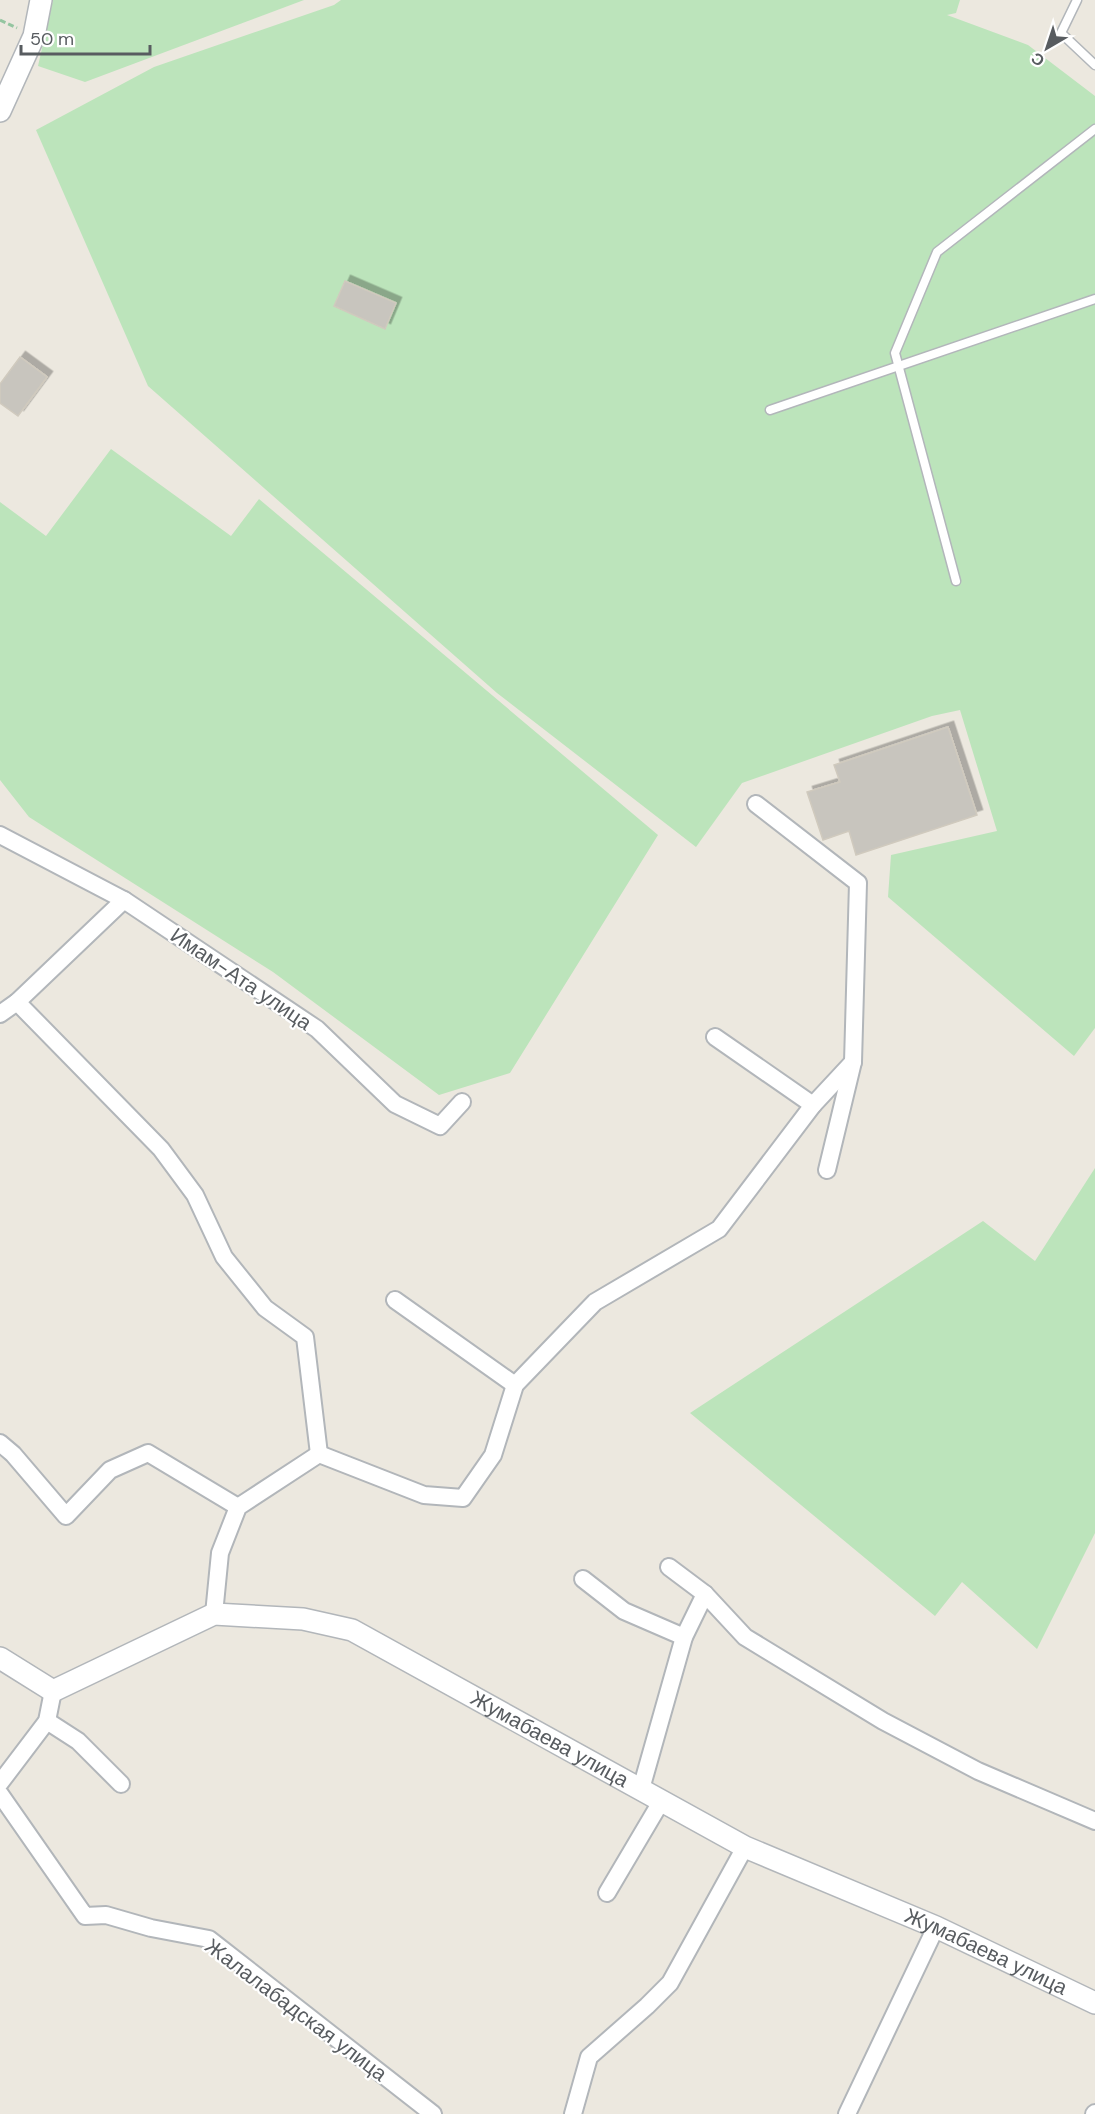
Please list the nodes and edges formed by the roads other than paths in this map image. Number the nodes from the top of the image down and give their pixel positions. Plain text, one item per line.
1 (41, 0) edge
2 (1077, 0) edge
3 (1095, 65) edge
4 (0, 111) edge
5 (1095, 129) edge
6 (1095, 299) edge
7 (898, 366) junction
8 (770, 410) dead end
9 (956, 580) dead end
10 (756, 804) dead end
11 (0, 835) edge
12 (124, 900) junction
13 (17, 1002) junction
14 (0, 1014) edge
15 (715, 1037) dead end
16 (854, 1062) junction
17 (462, 1102) dead end
18 (813, 1105) junction
19 (827, 1170) dead end
20 (395, 1300) dead end
21 (515, 1385) junction
22 (0, 1443) edge
23 (319, 1454) junction
24 (238, 1507) junction
25 (669, 1567) dead end
26 (583, 1579) dead end
27 (705, 1594) junction
28 (214, 1614) junction
29 (684, 1637) junction
30 (0, 1658) edge
31 (53, 1691) junction
32 (47, 1721) junction
33 (0, 1783) edge
34 (121, 1784) dead end
35 (641, 1790) junction
36 (0, 1794) edge
37 (662, 1800) junction
38 (1095, 1821) edge
39 (745, 1847) junction
40 (607, 1893) dead end
41 (936, 1927) junction
42 (1095, 2003) edge
43 (433, 2114) edge
44 (573, 2114) edge
45 (847, 2114) edge

1 - 4 street
2 - 3 lane
5 - 7 lane
6 - 7 lane
7 - 8 lane
7 - 9 lane
10 - 16 street
11 - 12 street, Имам-Ата улица
12 - 13 street
12 - 17 street, Имам-Ата улица
13 - 14 street
13 - 23 street
15 - 18 street
16 - 18 street
16 - 19 street
18 - 21 street
20 - 21 street
21 - 23 street
22 - 24 street
23 - 24 street
24 - 28 street
25 - 27 street
26 - 29 street
27 - 29 street
27 - 38 street
28 - 31 street, Жумабаева улица
28 - 35 street, Жумабаева улица
29 - 35 street
30 - 31 street
31 - 32 street
32 - 33 street
32 - 34 street
35 - 37 street, Жумабаева улица
36 - 43 street, Жалалабадская улица
37 - 39 street, Жумабаева улица
37 - 40 street
39 - 41 street, Жумабаева улица
39 - 44 street
41 - 42 street, Жумабаева улица
41 - 45 street

